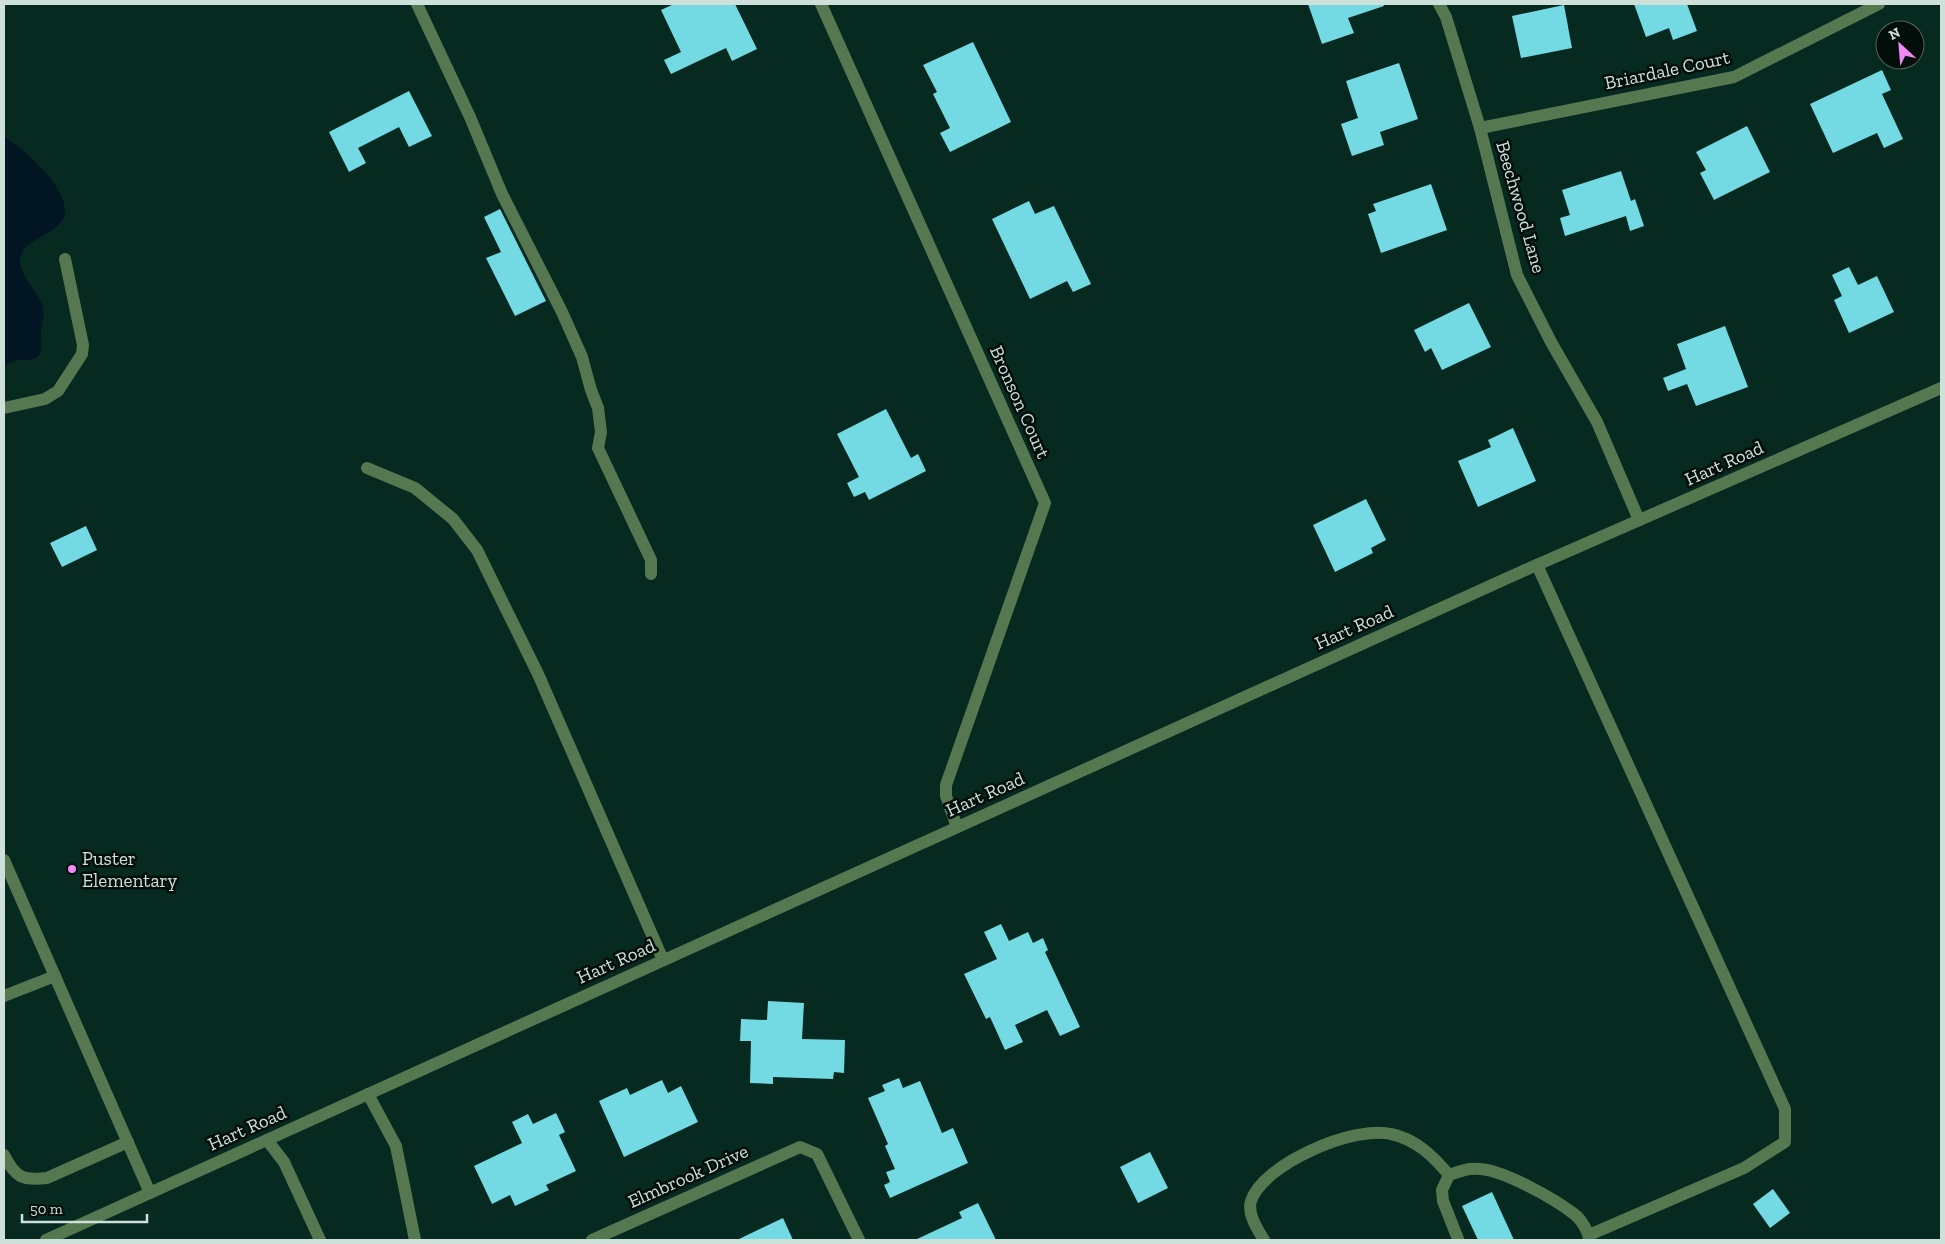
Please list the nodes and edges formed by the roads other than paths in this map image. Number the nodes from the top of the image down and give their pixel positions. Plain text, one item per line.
1 (417, 4) edge
2 (821, 4) edge
3 (1439, 4) edge
4 (1879, 4) edge
5 (1480, 128) junction
6 (65, 259) dead end
7 (1941, 388) edge
8 (4, 408) edge
9 (367, 468) dead end
10 (1639, 520) junction
11 (1537, 565) junction
12 (651, 574) dead end
13 (958, 827) junction
14 (4, 860) edge
15 (663, 960) junction
16 (55, 976) junction
17 (4, 996) edge
18 (368, 1094) junction
19 (267, 1140) junction
20 (128, 1142) junction
21 (4, 1155) edge
22 (1450, 1175) junction
23 (150, 1193) junction
24 (1589, 1238) edge
25 (1458, 1239) edge
26 (46, 1240) edge
27 (320, 1240) edge
28 (415, 1240) edge
29 (592, 1240) edge
30 (859, 1240) edge
31 (1264, 1240) edge

1 - 12 street
2 - 13 street, Bronson Court
3 - 5 street, Beechwood Lane
4 - 5 street, Briardale Court
5 - 10 street, Beechwood Lane
6 - 8 street
7 - 10 street, Hart Road
9 - 15 street
10 - 11 street, Hart Road
11 - 13 street, Hart Road
11 - 24 street
13 - 15 street, Hart Road
14 - 16 street
15 - 18 street, Hart Road
16 - 17 street
16 - 20 street
18 - 19 street, Hart Road
18 - 28 street
19 - 23 street, Hart Road
19 - 27 street
20 - 21 street
20 - 23 street
22 - 24 street
22 - 25 street
22 - 31 street
23 - 26 street, Hart Road
29 - 30 street, Elmbrook Drive

